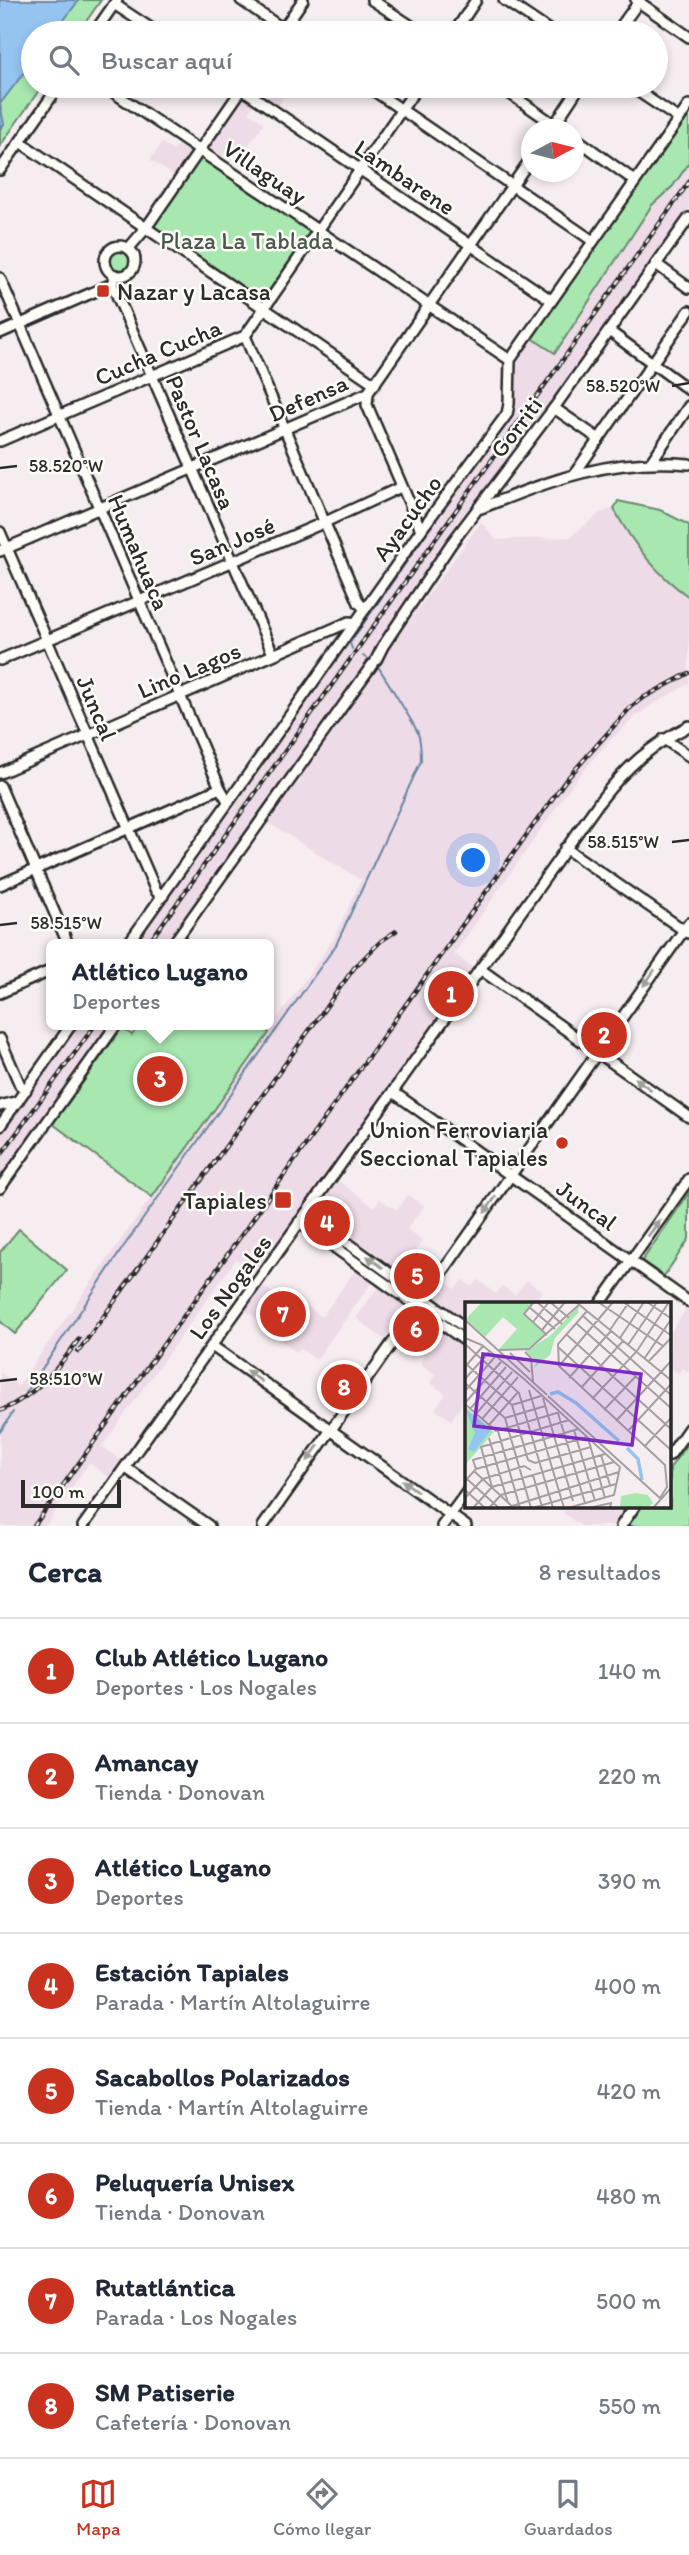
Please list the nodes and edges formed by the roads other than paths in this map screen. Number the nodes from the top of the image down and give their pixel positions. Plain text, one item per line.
1 (241, 0) edge
2 (303, 0) edge
3 (372, 0) edge
4 (476, 0) edge
5 (504, 0) edge
6 (638, 1) edge
7 (116, 2) edge
8 (103, 21) edge
9 (142, 21) edge
10 (269, 21) edge
11 (291, 21) edge
12 (404, 21) edge
13 (462, 21) edge
14 (535, 21) edge
15 (624, 21) edge
16 (666, 21) edge
17 (668, 22) edge
18 (689, 37) edge
19 (51, 98) edge
20 (121, 98) edge
21 (234, 98) edge
22 (257, 98) edge
23 (384, 98) edge
24 (410, 98) edge
25 (515, 98) edge
26 (573, 98) edge
27 (648, 98) edge
28 (689, 105) edge
29 (402, 110) junction
30 (544, 119) edge
31 (561, 119) edge
32 (679, 119) junction
33 (20, 142) junction
34 (584, 145) edge
35 (198, 151) junction
36 (0, 170) edge
37 (360, 170) junction
38 (521, 172) edge
39 (635, 181) junction
40 (512, 185) junction
41 (689, 218) edge
42 (146, 228) junction
43 (319, 231) junction
44 (593, 241) junction
45 (471, 245) junction
46 (129, 248) junction
47 (656, 264) junction
48 (0, 278) edge
49 (114, 279) junction
50 (689, 288) edge
51 (551, 300) junction
52 (428, 306) junction
53 (264, 308) junction
54 (689, 311) edge
55 (20, 324) junction
56 (609, 331) junction
57 (0, 333) edge
58 (245, 336) junction
59 (510, 360) junction
60 (653, 363) junction
61 (152, 376) junction
62 (375, 384) junction
63 (689, 390) edge
64 (368, 393) junction
65 (689, 405) edge
66 (554, 408) junction
67 (59, 415) junction
68 (285, 429) junction
69 (599, 439) junction
70 (0, 441) edge
71 (651, 462) junction
72 (689, 464) edge
73 (192, 469) junction
74 (575, 473) junction
75 (401, 487) junction
76 (99, 509) junction
77 (479, 509) junction
78 (323, 523) junction
79 (421, 530) junction
80 (0, 532) edge
81 (3, 550) edge
82 (232, 562) junction
83 (139, 601) junction
84 (365, 609) junction
85 (356, 622) junction
86 (47, 640) junction
87 (273, 654) junction
88 (0, 660) edge
89 (179, 695) junction
90 (689, 726) edge
91 (87, 735) junction
92 (664, 739) junction
93 (689, 756) edge
94 (0, 773) edge
95 (0, 786) edge
96 (220, 788) junction
97 (228, 801) junction
98 (128, 828) junction
99 (565, 848) junction
100 (36, 869) junction
101 (0, 885) edge
102 (163, 896) junction
103 (687, 929) edge
104 (66, 939) edge
105 (132, 939) edge
106 (177, 939) edge
107 (480, 969) junction
108 (46, 972) edge
109 (0, 993) edge
110 (68, 1030) edge
111 (112, 1030) edge
112 (0, 1039) edge
113 (598, 1051) junction
114 (26, 1090) junction
115 (393, 1092) junction
116 (18, 1101) junction
117 (0, 1106) edge
118 (689, 1117) edge
119 (0, 1126) edge
120 (512, 1175) junction
121 (689, 1179) edge
122 (0, 1188) edge
123 (306, 1213) junction
124 (299, 1222) junction
125 (631, 1261) junction
126 (421, 1302) junction
127 (601, 1302) edge
128 (689, 1302) edge
129 (465, 1328) edge
130 (465, 1340) edge
131 (212, 1346) junction
132 (689, 1428) edge
133 (330, 1429) junction
134 (672, 1452) edge
135 (126, 1468) junction
136 (465, 1495) edge
137 (633, 1508) edge
138 (450, 1515) junction
139 (83, 1526) edge
140 (209, 1526) edge
141 (263, 1526) edge
142 (442, 1526) edge
143 (466, 1526) edge
144 (621, 1526) edge

1 - 10 street
2 - 11 street
3 - 12 street
4 - 13 street
5 - 14 street
6 - 15 street
6 - 16 street
7 - 8 street
7 - 9 street
17 - 18 street
19 - 33 street
20 - 35 street, Villaguay
21 - 35 street
22 - 37 street, Lambarene
23 - 29 street
24 - 29 street, Cucha Cucha
25 - 30 street
26 - 31 street
27 - 32 street
28 - 32 street
29 - 37 street, Cucha Cucha
29 - 40 street
32 - 39 street
33 - 36 street
33 - 42 street
34 - 39 street
35 - 42 street
35 - 43 street, Villaguay
37 - 43 street, Cucha Cucha
37 - 45 street, Lambarene
38 - 40 street, Defensa
39 - 44 street
40 - 44 street
40 - 45 street, Defensa
41 - 47 street, Gorriti
42 - 46 street
42 - 53 street
43 - 52 street, Villaguay
43 - 53 street, Cucha Cucha
44 - 51 street
45 - 51 street, Lambarene
45 - 52 street, Defensa
46 - 49 street
46 - 49 street
47 - 50 street
47 - 56 street, Gorriti
48 - 55 street, Humahuaca
49 - 55 street
49 - 61 street, Pastor Lacasa
51 - 59 street
52 - 59 street, Villaguay
52 - 62 street, Defensa
53 - 58 street, Cucha Cucha
53 - 62 street
54 - 60 street
55 - 57 street
55 - 67 street, Humahuaca
56 - 60 street
56 - 66 street, Gorriti
58 - 61 street, Cucha Cucha
58 - 68 street
59 - 79 street, Ayacucho
60 - 63 street
60 - 69 street
61 - 67 street, Cucha Cucha
61 - 73 street, Pastor Lacasa
62 - 64 street, Defensa
64 - 68 street, Defensa
64 - 75 street
65 - 71 street
66 - 69 street
66 - 77 street, Gorriti
67 - 70 street, Cucha Cucha
67 - 76 street, Humahuaca
68 - 73 street, Defensa
68 - 78 street
69 - 74 street
71 - 72 street
71 - 74 street
73 - 76 street, Defensa
73 - 82 street, Pastor Lacasa
74 - 77 street
75 - 78 street, San José
75 - 79 street
76 - 81 street, Defensa
76 - 83 street, Humahuaca
77 - 106 street, Gorriti
78 - 82 street, San José
78 - 84 street
79 - 84 street, Ayacucho
80 - 81 street, Juncal
81 - 86 street, Juncal
82 - 83 street, San José
82 - 87 street, Pastor Lacasa
83 - 86 street, San José
83 - 89 street, Humahuaca
84 - 85 street, Ayacucho
85 - 87 street, Lino Lagos
85 - 97 street, Ayacucho
86 - 88 street, San José
86 - 91 street, Juncal
87 - 89 street, Lino Lagos
89 - 91 street, Lino Lagos
89 - 96 street, Humahuaca
90 - 92 street, Los Nogales
91 - 94 street, Lino Lagos
91 - 98 street, Juncal
92 - 93 street
92 - 99 street, Los Nogales
95 - 100 street
96 - 97 street, Humahuaca
96 - 98 street
97 - 102 street, Ayacucho
98 - 100 street
98 - 102 street, Juncal
99 - 103 street
99 - 107 street, Los Nogales
100 - 101 street
100 - 104 street
102 - 105 street, Ayacucho
103 -> 113 street
107 - 113 street
107 - 115 street, Los Nogales
108 - 109 street
110 - 114 street
111 - 122 street
112 - 114 street
118 -> 113 street
113 - 120 street
114 - 116 street
115 - 120 street, Juncal
115 - 123 street, Los Nogales
116 - 117 street
116 - 119 street
120 - 125 street, Juncal
120 -> 126 street
125 -> 121 street
123 - 124 street, Los Nogales
126 -> 123 street
124 - 126 street
124 - 131 street, Los Nogales
125 - 127 street
125 - 128 street, Juncal
126 - 129 street
126 - 130 street
126 - 133 street
133 -> 131 street
131 - 135 street, Los Nogales
132 - 134 street
138 -> 133 street
133 -> 141 street
135 - 139 street, Los Nogales
135 - 140 street
136 - 138 street
137 - 144 street
138 - 142 street
138 - 143 street

